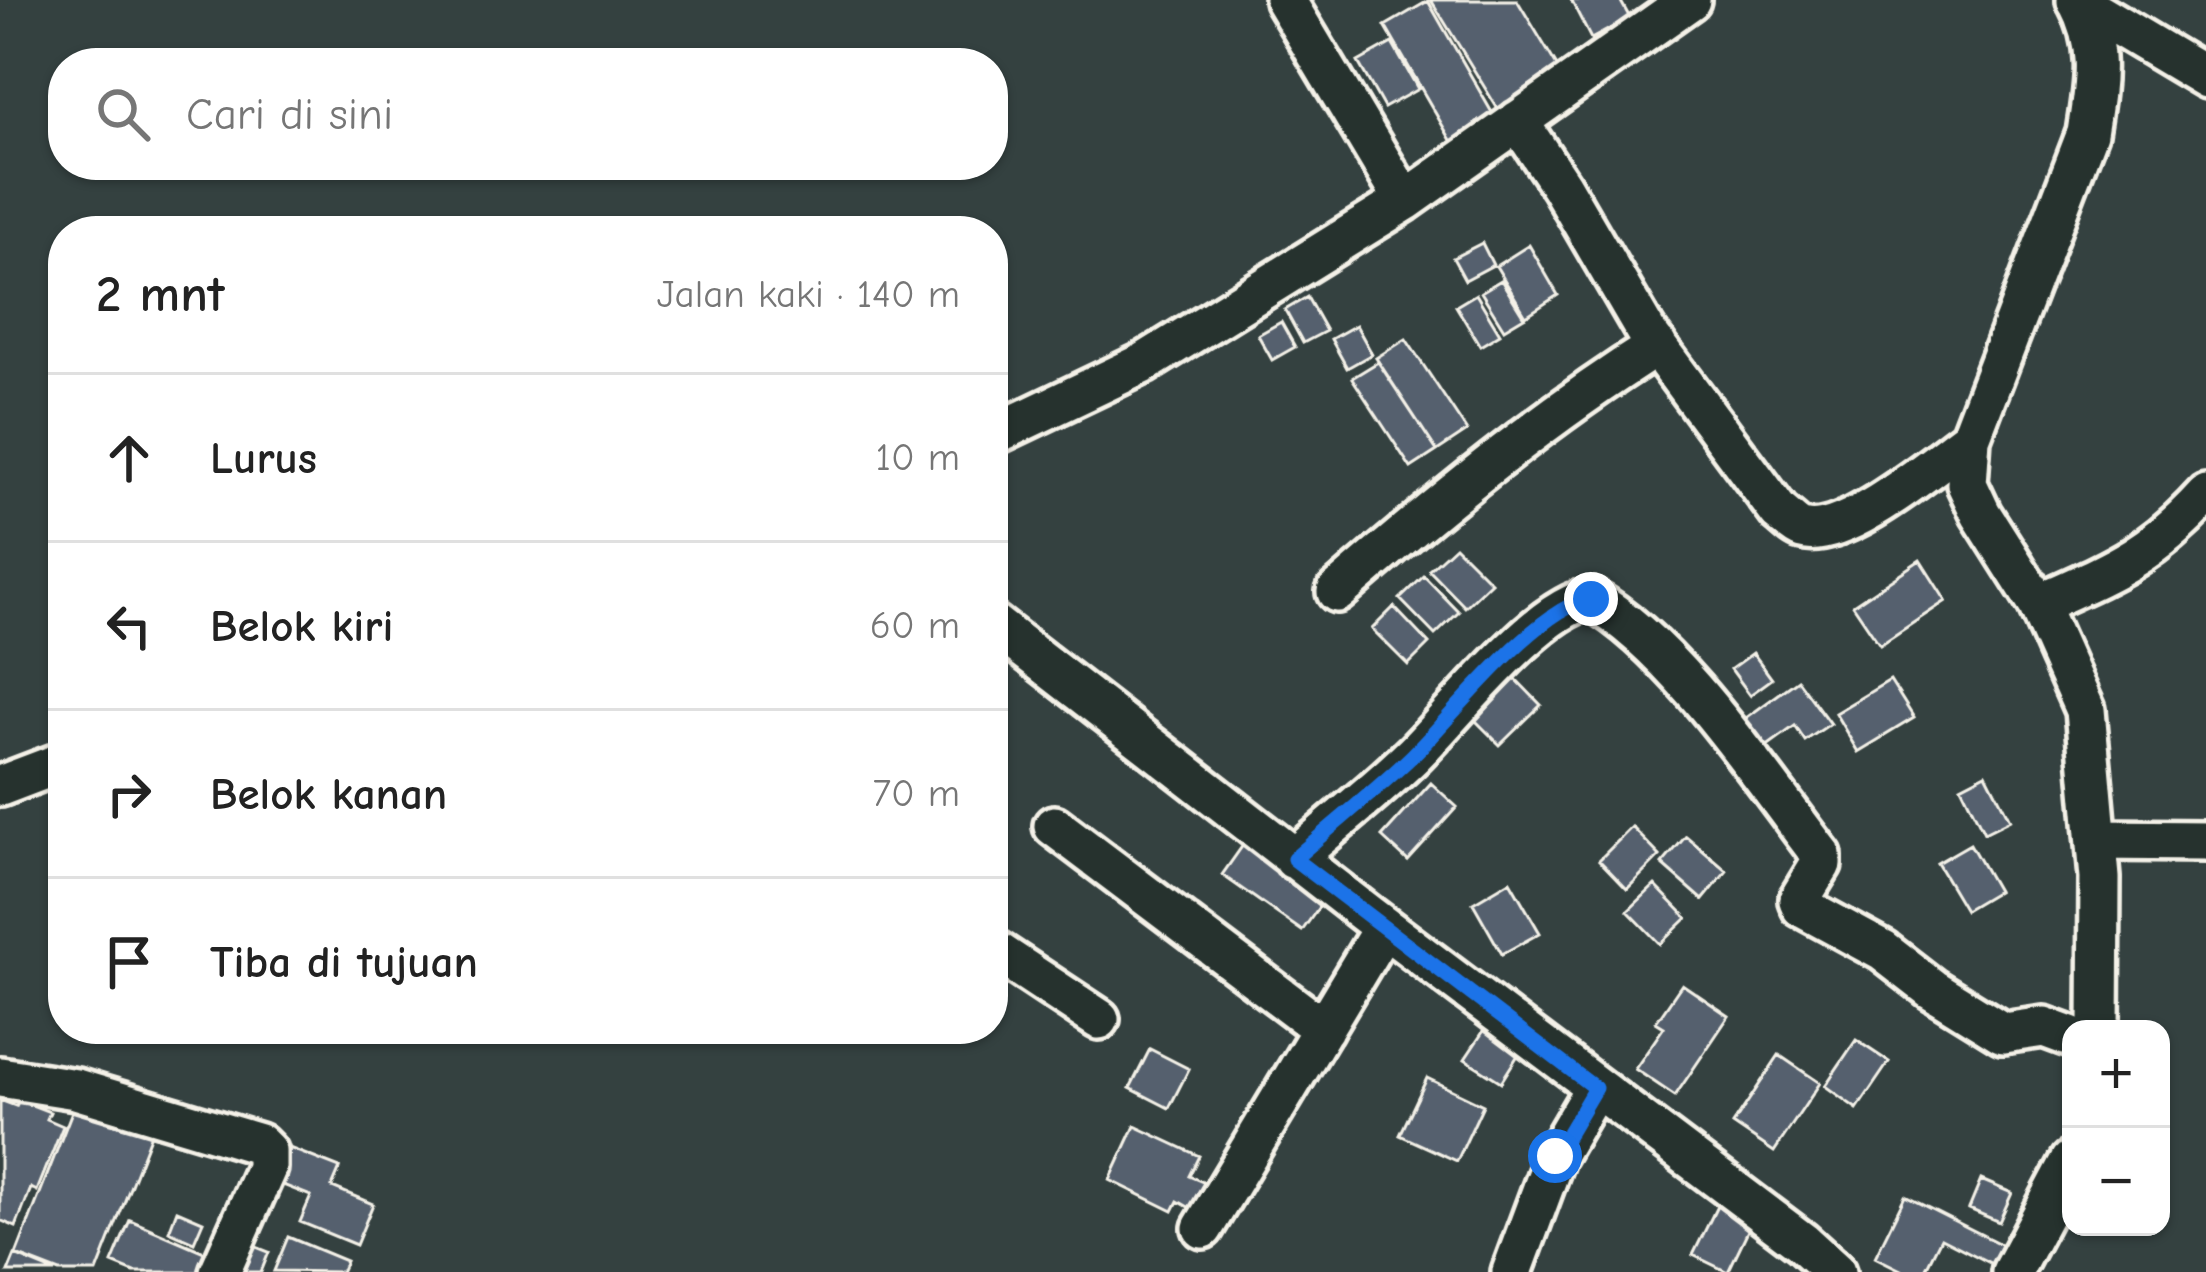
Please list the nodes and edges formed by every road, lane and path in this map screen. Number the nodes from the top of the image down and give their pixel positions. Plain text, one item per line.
1 (1285, 0) edge
2 (1690, 0) edge
3 (2077, 0) edge
4 (2206, 78) edge
5 (1525, 132) junction
6 (1405, 201) junction
7 (1657, 346) junction
8 (1008, 428) edge
9 (1970, 438) junction
10 (2206, 495) edge
11 (1337, 592) dead end
12 (2038, 604) junction
13 (1008, 637) edge
14 (48, 768) edge
15 (0, 786) edge
16 (1054, 826) dead end
17 (2097, 840) junction
18 (2206, 841) edge
19 (1294, 859) junction
20 (1384, 928) junction
21 (1008, 959) edge
22 (1099, 1019) dead end
23 (2099, 1020) edge
24 (1323, 1029) junction
25 (2062, 1034) edge
26 (0, 1077) edge
27 (1595, 1088) junction
28 (2062, 1178) edge
29 (1203, 1228) dead end
30 (220, 1272) edge
31 (1512, 1272) edge
32 (1835, 1272) edge
33 (2012, 1272) edge

1 - 6 street
2 - 5 street
3 - 4 street
3 - 9 street
5 - 6 street
5 - 7 street
6 - 8 street
7 - 9 street
7 - 11 street
9 - 12 street
10 - 12 street
12 - 17 street
13 - 19 street
14 - 15 street
16 - 24 street
17 - 18 street
17 - 23 street
19 - 20 street
19 - 25 street
20 - 24 street
20 - 27 street
21 - 22 street
24 - 29 street
26 - 30 street
27 - 31 street
27 - 32 street
28 - 33 street

